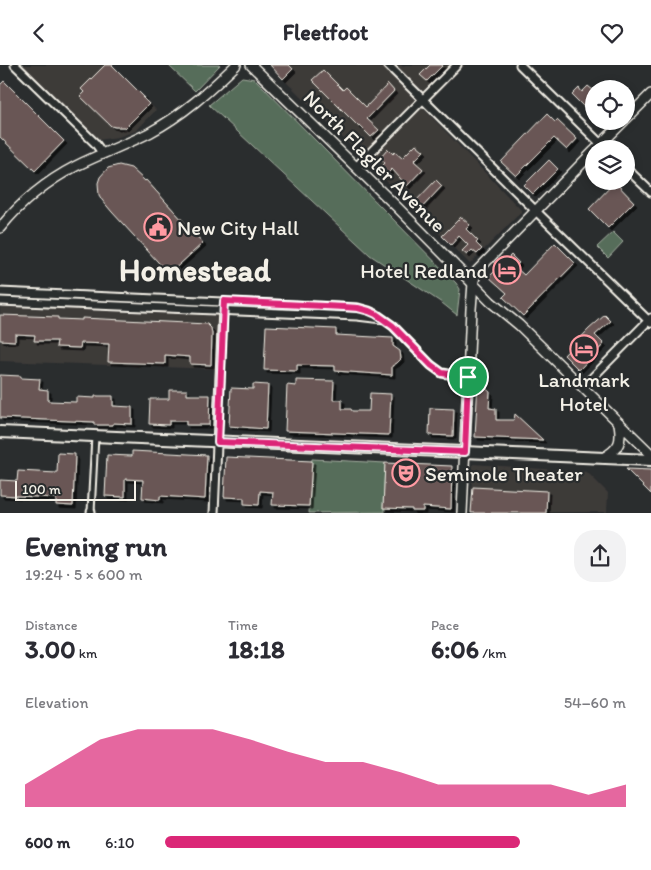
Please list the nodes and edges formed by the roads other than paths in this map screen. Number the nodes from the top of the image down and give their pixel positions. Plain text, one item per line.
1 (15, 65) edge
2 (236, 65) edge
3 (251, 65) edge
4 (388, 65) edge
5 (457, 65) edge
6 (520, 65) edge
7 (651, 94) edge
8 (423, 99) junction
9 (635, 110) edge
10 (616, 130) edge
11 (594, 140) edge
12 (607, 140) edge
13 (103, 154) junction
14 (585, 160) edge
15 (356, 167) junction
16 (635, 177) edge
17 (651, 192) edge
18 (535, 210) junction
19 (0, 228) edge
20 (473, 283) junction
21 (0, 292) edge
22 (0, 301) edge
23 (224, 301) junction
24 (223, 311) junction
25 (384, 320) junction
26 (650, 320) edge
27 (468, 377) junction
28 (583, 387) junction
29 (619, 423) junction
30 (0, 432) edge
31 (95, 436) junction
32 (218, 442) junction
33 (465, 452) junction
34 (651, 454) edge
35 (603, 458) junction
36 (651, 460) edge
37 (91, 512) edge
38 (214, 513) edge
39 (462, 513) edge

1 - 13 street
2 - 13 street
3 - 15 street, North Flagler Avenue
4 - 8 street
5 - 8 street
6 - 11 street
7 - 9 street
8 - 15 street
8 - 18 street
10 - 12 street
13 - 19 street
14 - 18 street
15 - 20 street, North Flagler Avenue
16 - 17 street
18 - 20 street
18 - 26 street
20 - 27 street
20 - 28 street, North Flagler Avenue
21 - 23 street
22 - 24 street
23 - 24 street
23 - 25 street
24 - 25 street
24 - 32 street
25 - 27 street
26 - 28 street
27 - 33 street
28 - 29 street, North Flagler Avenue
29 - 34 street, North Flagler Avenue
29 - 35 street
30 - 31 main road
31 - 32 main road
31 - 37 street
32 - 33 main road
32 - 38 street
33 - 35 main road
33 - 39 street
35 - 36 main road

